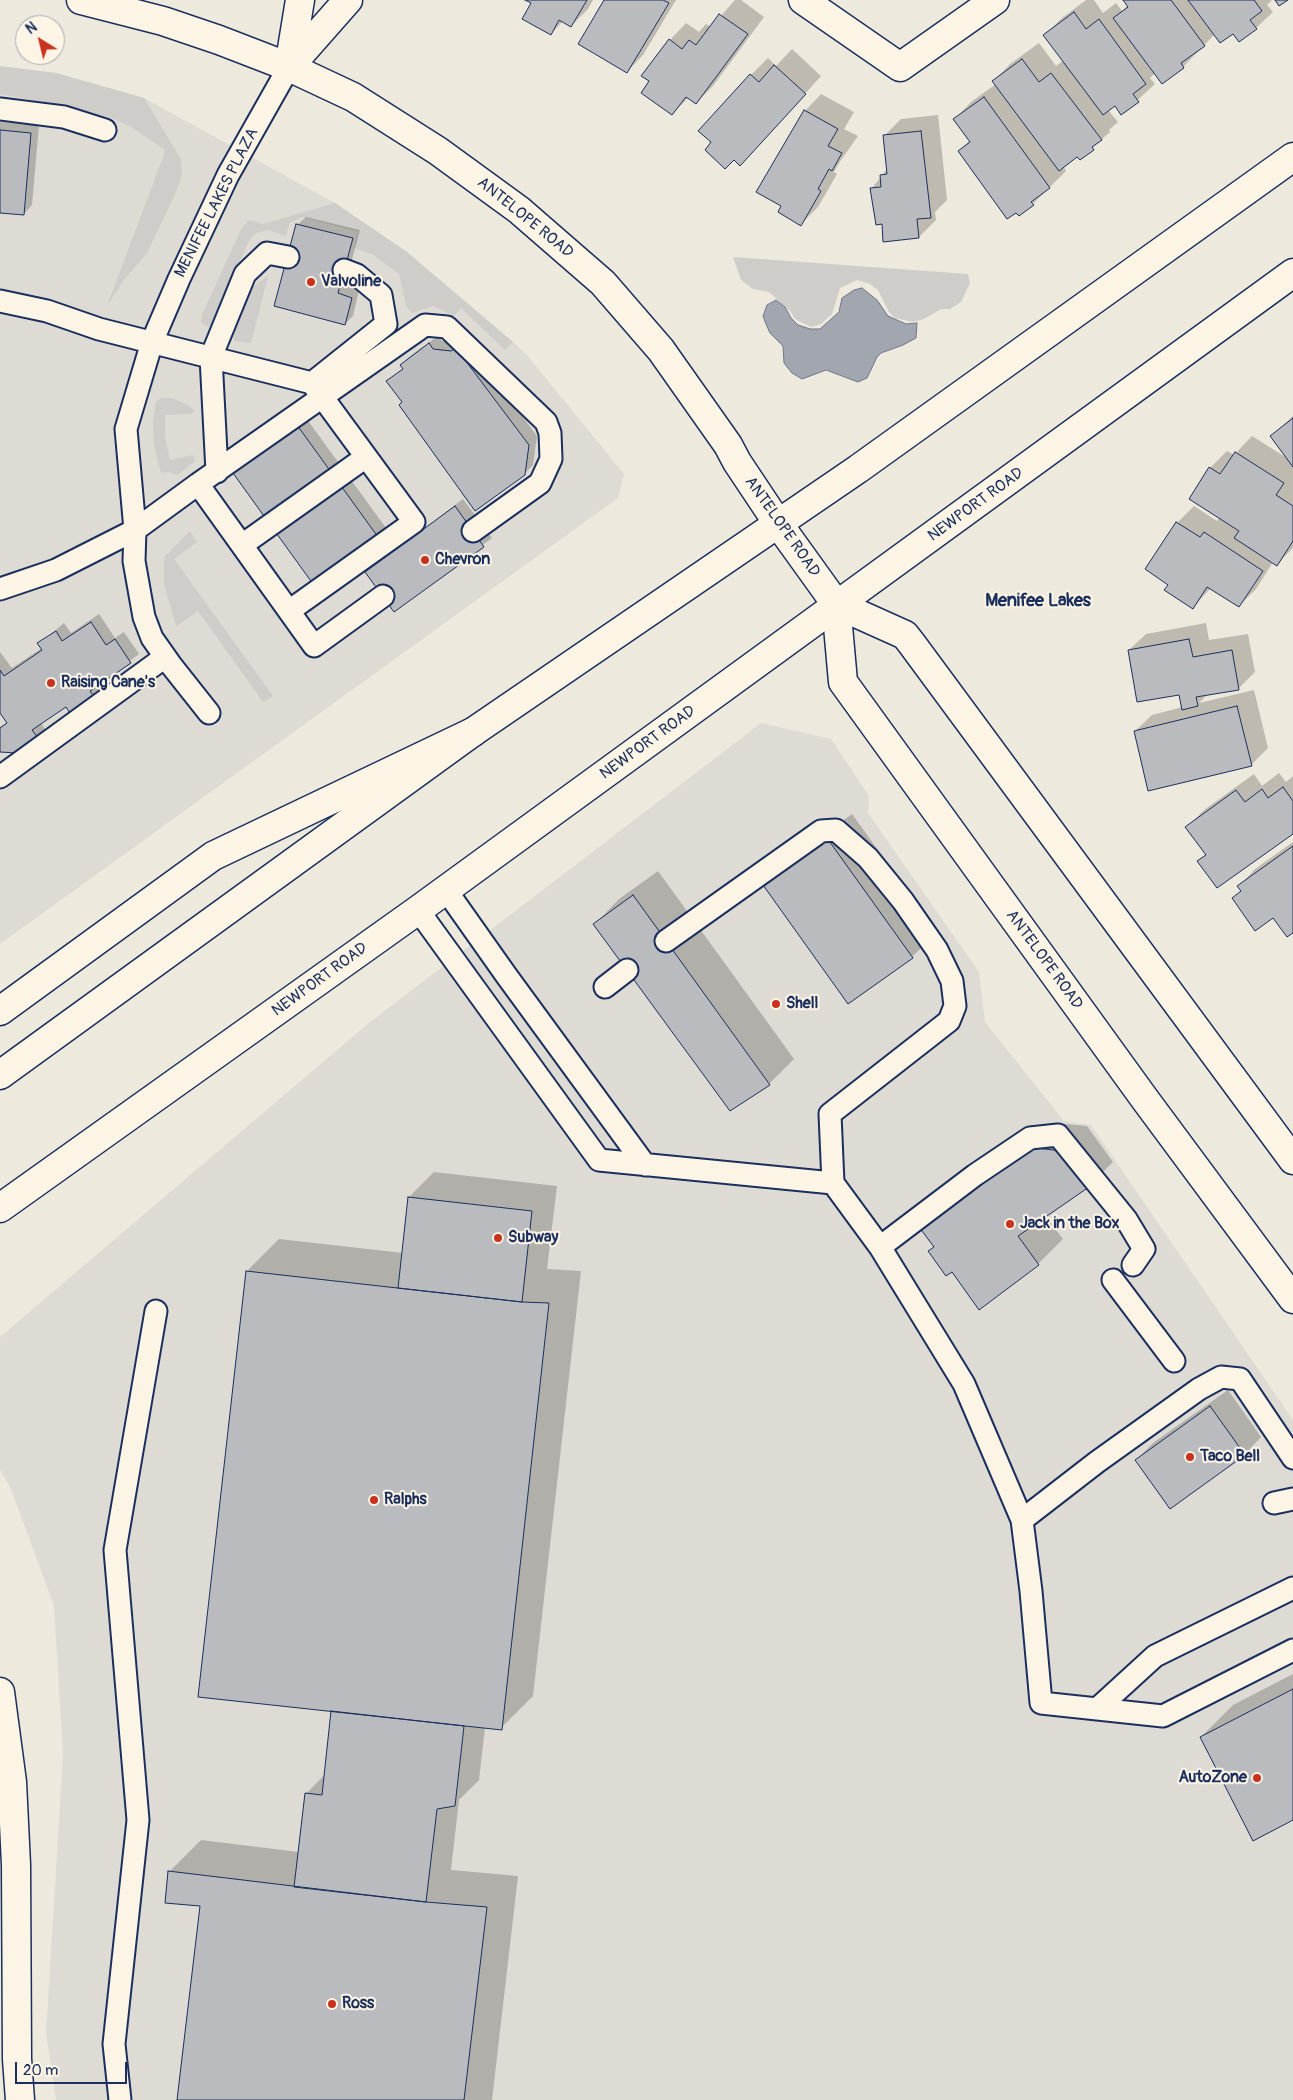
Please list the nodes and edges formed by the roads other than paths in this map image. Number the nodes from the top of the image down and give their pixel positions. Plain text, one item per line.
1 (82, 0) edge
2 (300, 0) edge
3 (348, 0) edge
4 (804, 0) edge
5 (995, 0) edge
6 (289, 67) junction
7 (0, 109) edge
8 (105, 130) dead end
9 (1293, 157) edge
10 (288, 257) dead end
11 (344, 270) dead end
12 (1293, 273) edge
13 (0, 301) edge
14 (152, 342) junction
15 (211, 357) junction
16 (317, 390) junction
17 (366, 457) junction
18 (217, 472) junction
19 (198, 484) junction
20 (777, 522) junction
21 (135, 530) junction
22 (473, 532) dead end
23 (242, 545) junction
24 (0, 589) edge
25 (383, 596) dead end
26 (836, 604) junction
27 (289, 611) junction
28 (165, 656) junction
29 (209, 713) dead end
30 (473, 732) junction
31 (0, 777) edge
32 (446, 890) junction
33 (418, 910) junction
34 (666, 941) dead end
35 (627, 970) dead end
36 (605, 987) dead end
37 (0, 1011) edge
38 (0, 1075) edge
39 (1293, 1160) edge
40 (645, 1165) junction
41 (833, 1183) junction
42 (0, 1208) edge
43 (880, 1247) junction
44 (1259, 1252) junction
45 (1133, 1265) dead end
46 (1293, 1270) edge
47 (1113, 1280) dead end
48 (1293, 1299) edge
49 (156, 1311) dead end
50 (1174, 1361) dead end
51 (1293, 1458) edge
52 (1022, 1520) junction
53 (1293, 1588) edge
54 (1293, 1650) edge
55 (0, 1692) edge
56 (1098, 1709) junction
57 (20, 2100) edge
58 (120, 2100) edge

1 - 6 main road, ANTELOPE ROAD
2 - 6 main road
3 - 6 main road
4 - 5 main road
6 - 14 lane, MENIFEE LAKES PLAZA
6 - 20 main road, ANTELOPE ROAD
7 - 8 lane
9 - 20 main road
10 - 15 lane
11 - 16 lane
12 - 26 main road, NEWPORT ROAD
13 - 14 lane
14 - 15 lane
14 - 21 lane, MENIFEE LAKES PLAZA
15 - 16 lane
15 - 18 lane
16 - 17 lane
16 - 18 lane
16 - 22 lane
17 - 23 lane
17 - 27 lane
18 - 19 lane
19 - 21 lane
19 - 23 lane
20 - 26 main road, ANTELOPE ROAD
20 - 30 main road
21 - 24 lane
21 - 28 lane, MENIFEE LAKES PLAZA
23 - 27 lane
25 - 27 lane
26 - 32 main road, NEWPORT ROAD
26 - 39 main road
26 - 44 main road, ANTELOPE ROAD
28 - 29 lane, MENIFEE LAKES PLAZA
28 - 31 lane
30 - 37 main road
30 - 38 main road
32 - 33 main road, NEWPORT ROAD
32 - 40 lane
33 - 40 lane
33 - 42 main road, NEWPORT ROAD
34 - 41 lane
35 - 36 lane
40 - 41 lane
41 - 43 lane
43 - 45 lane
43 - 52 lane
44 - 46 main road
44 - 48 main road, ANTELOPE ROAD
47 - 50 lane
49 - 58 lane
51 - 52 lane
52 - 56 lane
53 - 56 lane
54 - 56 lane
55 - 57 main road

